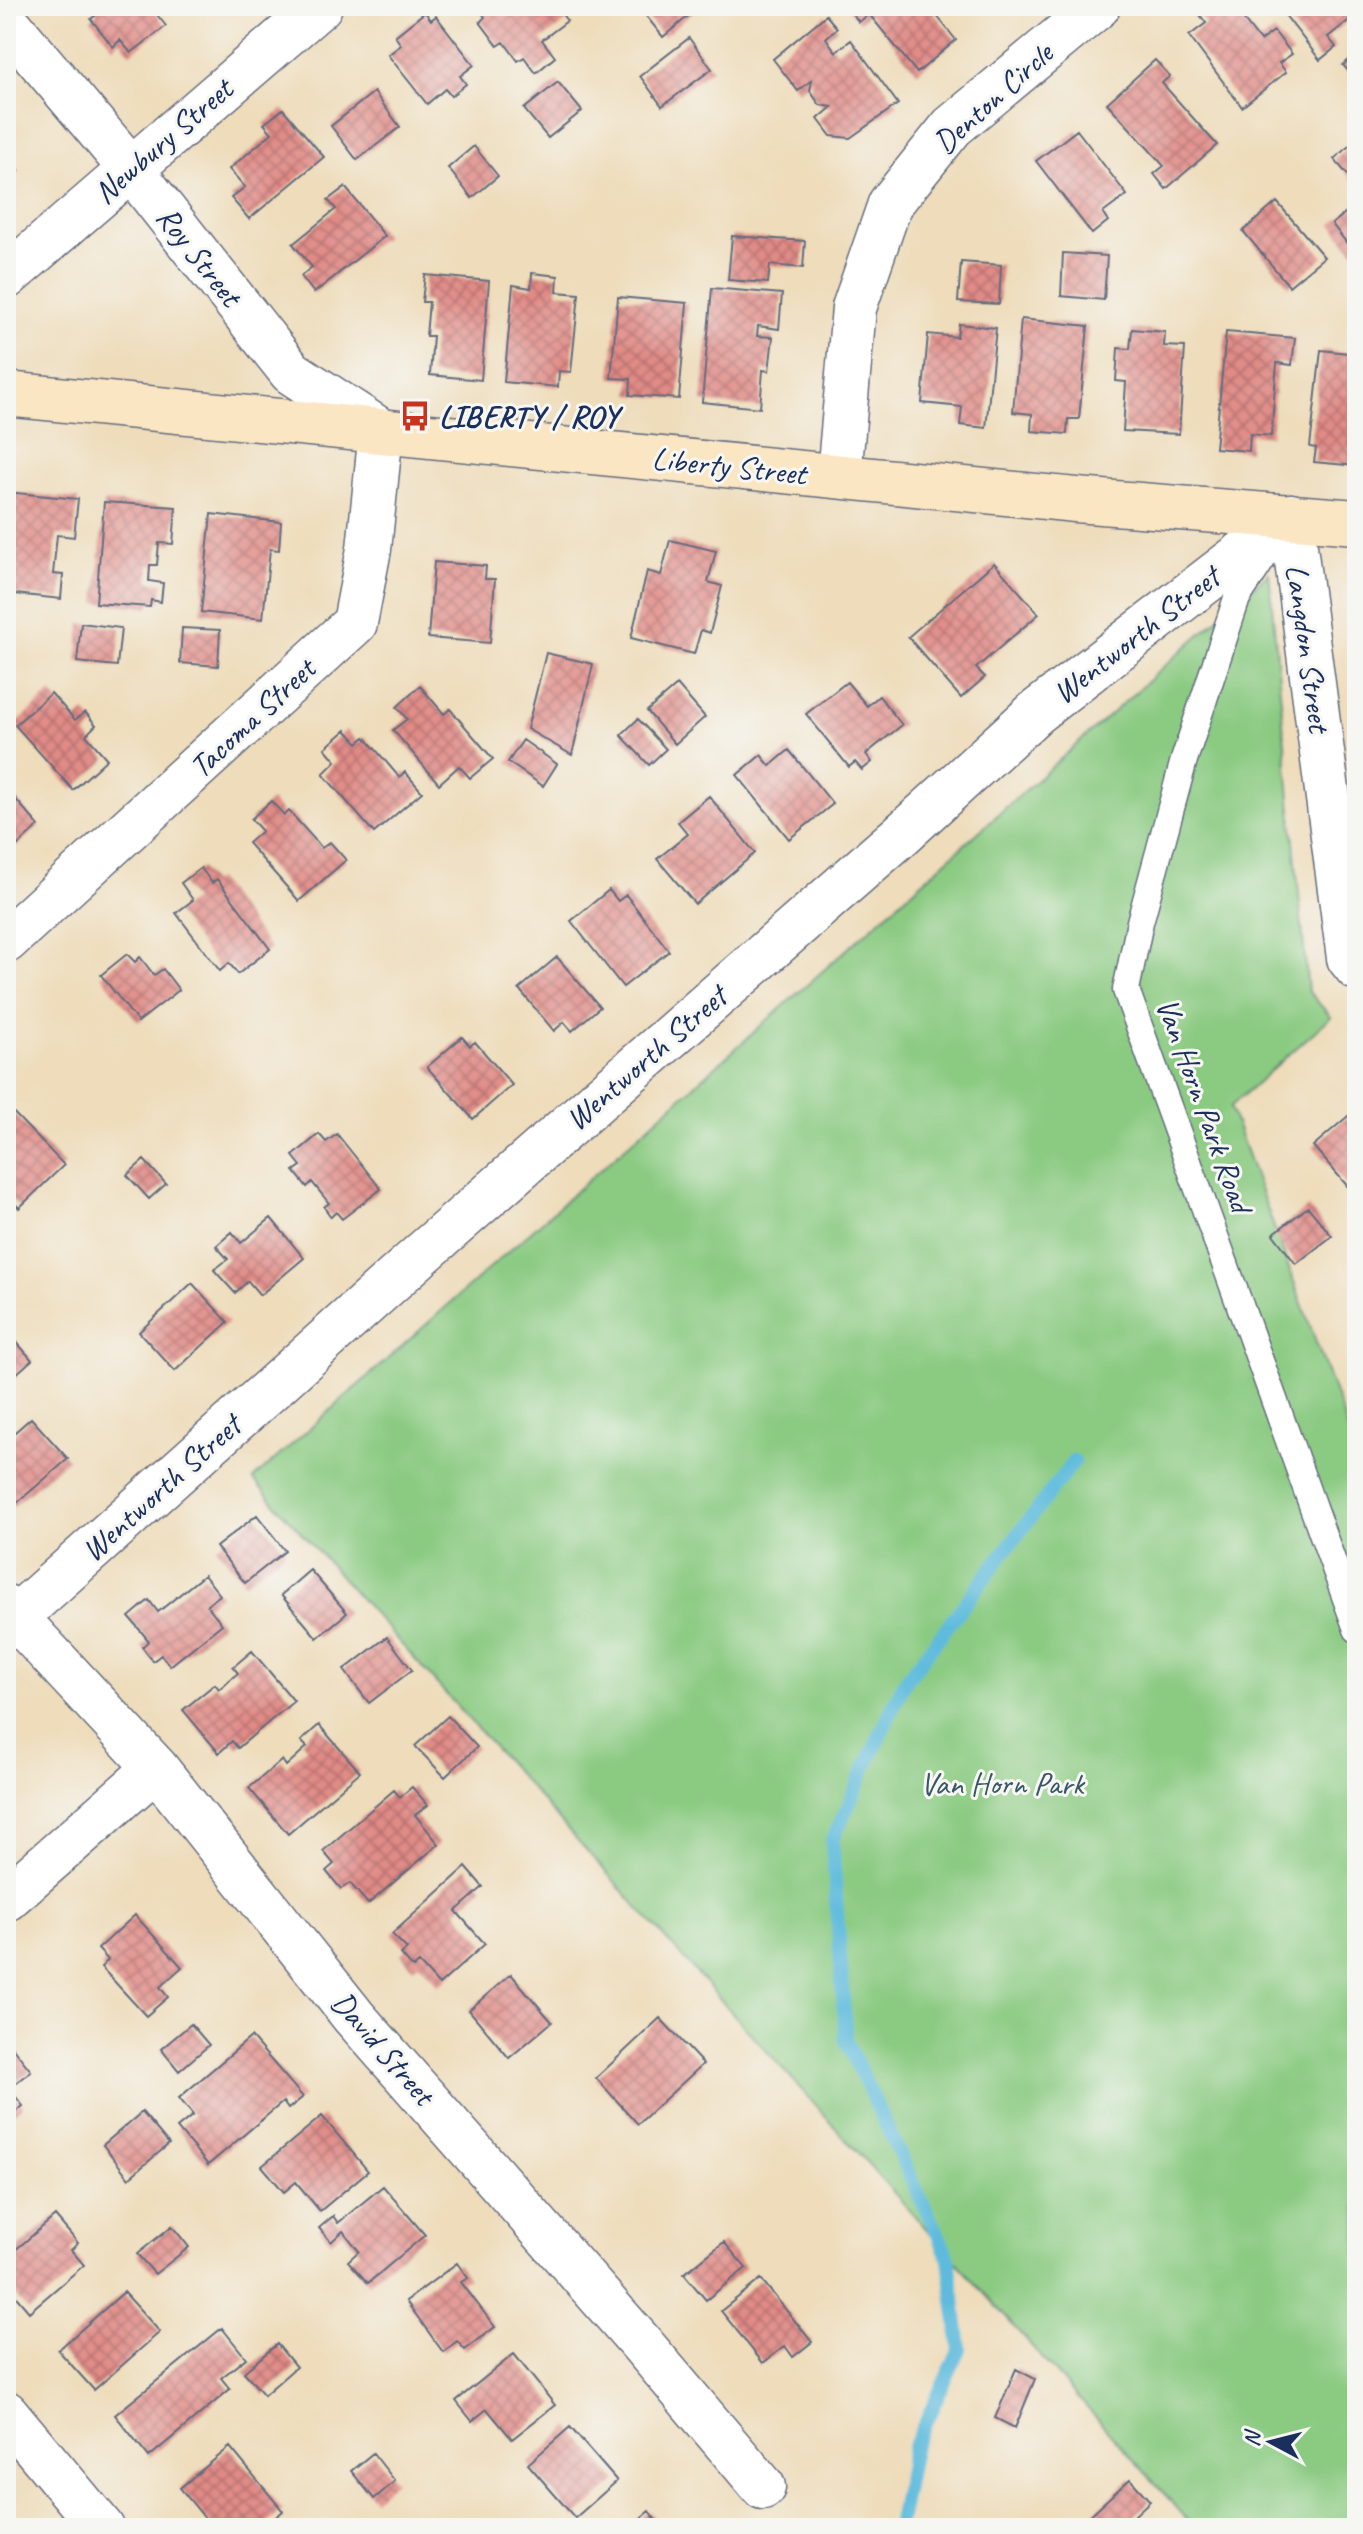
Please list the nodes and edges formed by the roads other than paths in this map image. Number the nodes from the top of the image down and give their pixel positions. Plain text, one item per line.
1 (320, 6) edge
2 (1098, 6) edge
3 (6, 21) edge
4 (131, 169) junction
5 (6, 277) edge
6 (6, 394) edge
7 (381, 431) junction
8 (839, 476) junction
9 (1291, 516) junction
10 (1357, 522) edge
11 (6, 941) edge
12 (1357, 968) edge
13 (11, 1612) edge
14 (1357, 1629) edge
15 (156, 1768) junction
16 (6, 1899) edge
17 (6, 2413) edge
18 (763, 2487) dead end
19 (102, 2528) edge

1 - 4 street, Newbury Street
2 - 8 street, Denton Circle
3 - 4 street, Roy Street
4 - 5 street, Newbury Street
4 - 7 street, Roy Street
6 - 7 main road, Liberty Street
7 - 8 main road, Liberty Street
7 - 11 street, Tacoma Street
8 - 9 main road, Liberty Street
9 - 10 main road, Liberty Street
9 - 12 street, Langdon Street
9 - 13 street, Wentworth Street
9 - 14 lane, Van Horn Park Road
13 - 15 street, David Street
15 - 16 street
15 - 18 street, David Street
17 - 19 street

